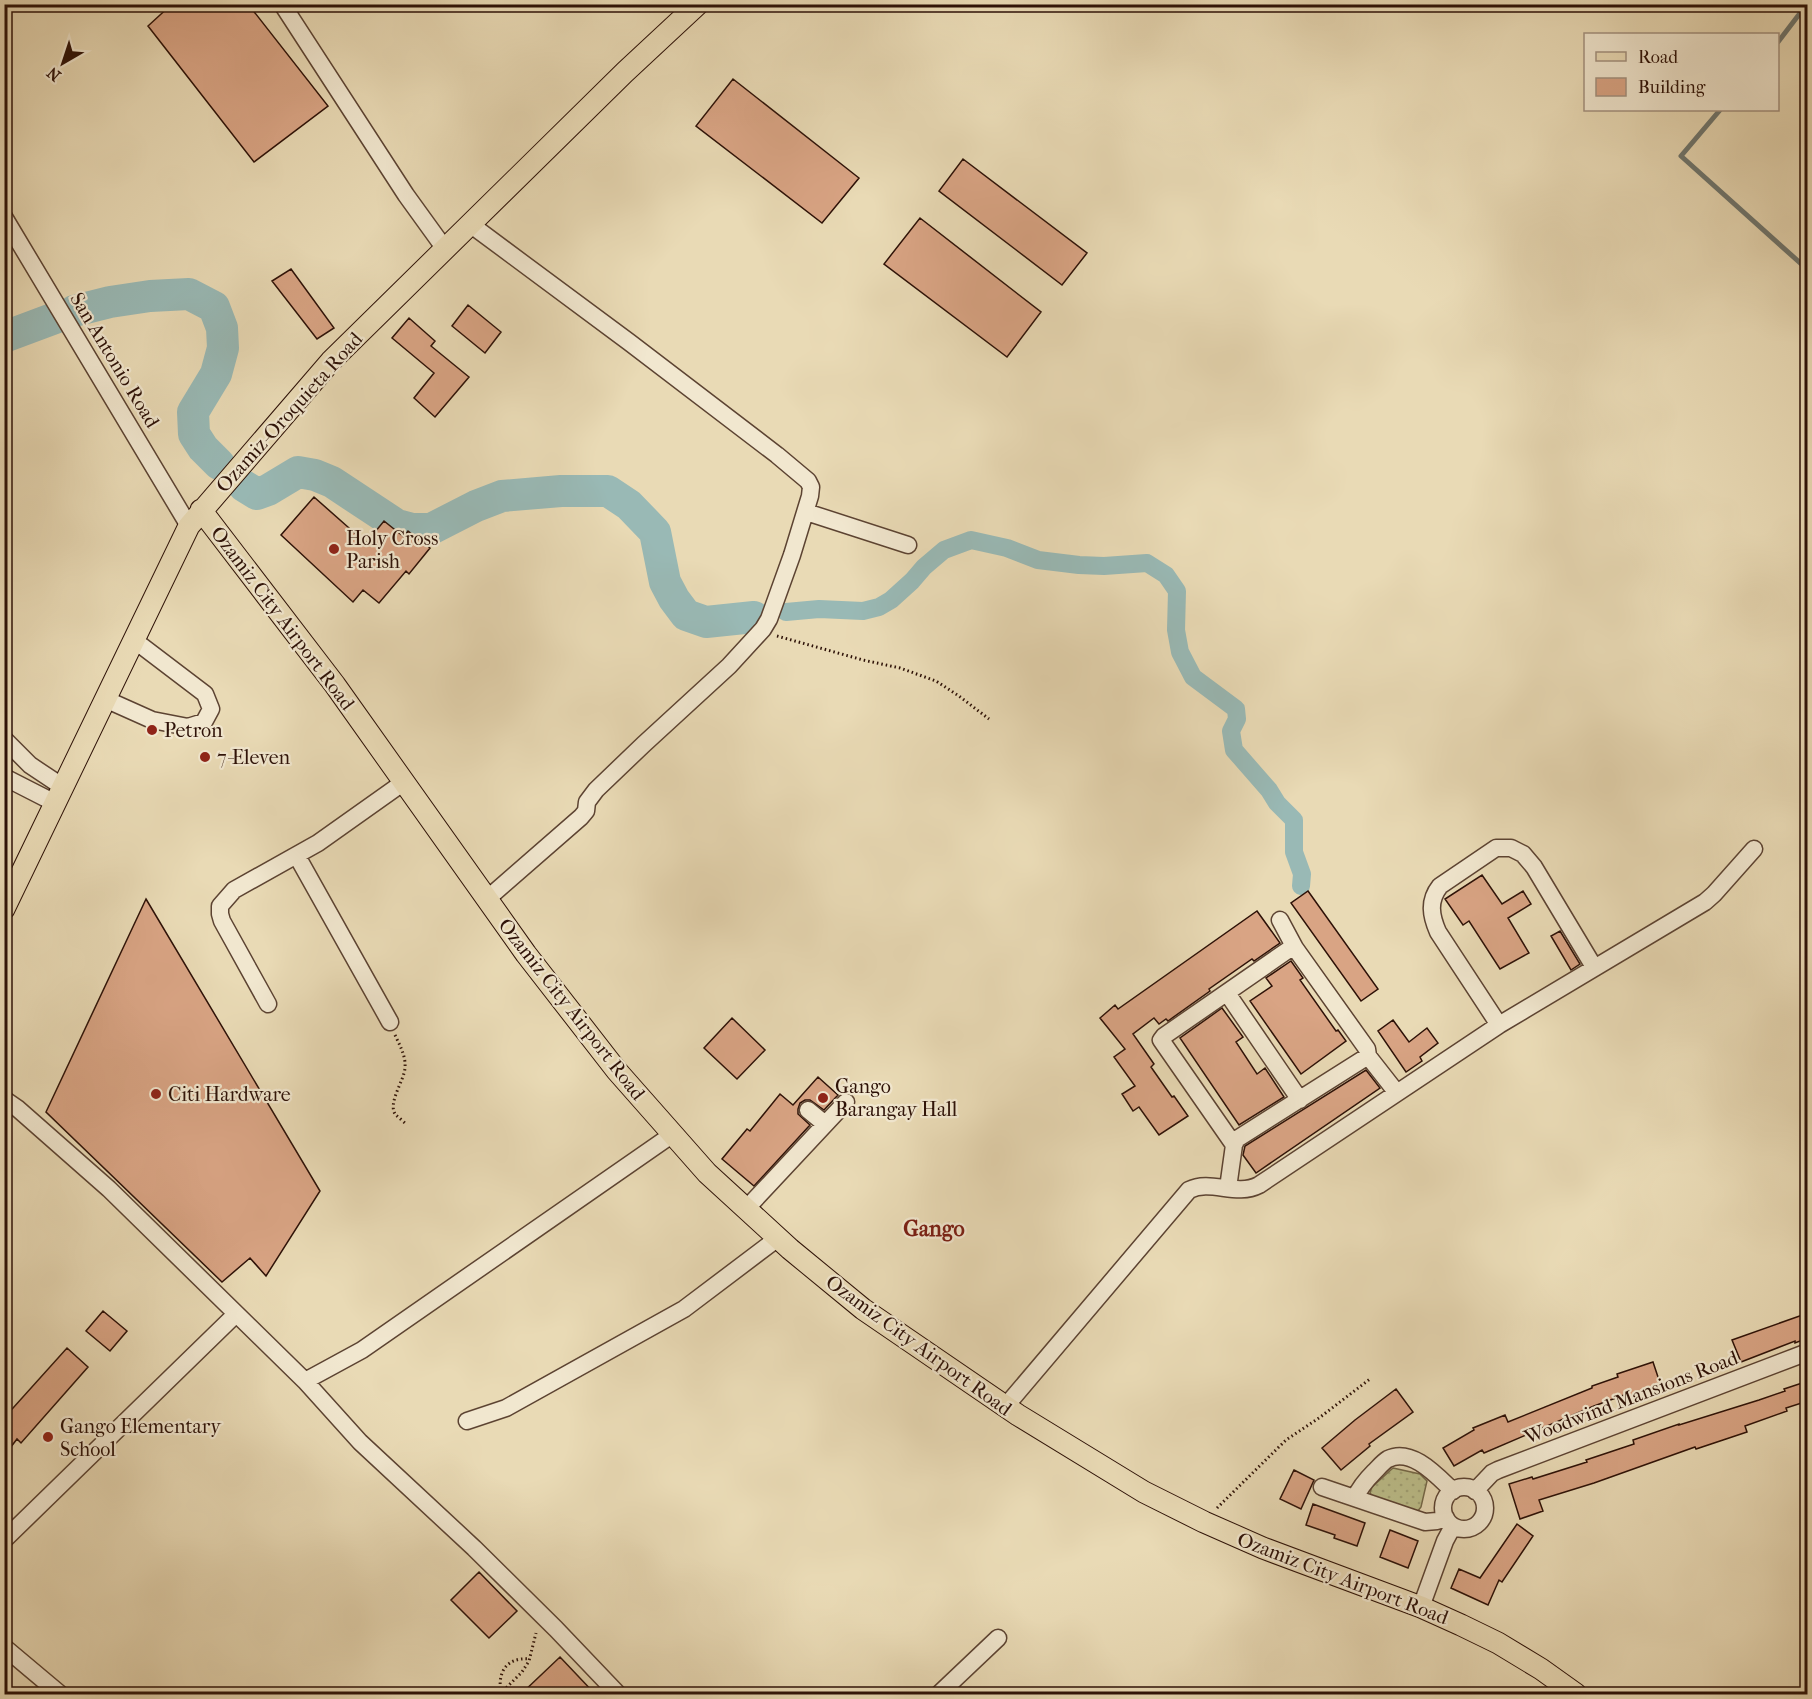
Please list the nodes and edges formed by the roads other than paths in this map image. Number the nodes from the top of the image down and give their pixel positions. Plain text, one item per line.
1 (282, 4) edge
2 (698, 4) edge
3 (4, 217) edge
4 (470, 224) junction
5 (445, 249) junction
6 (806, 512) junction
7 (195, 518) junction
8 (908, 545) dead end
9 (134, 640) junction
10 (105, 699) junction
11 (4, 739) edge
12 (4, 777) edge
13 (404, 782) junction
14 (59, 795) junction
15 (1754, 849) dead end
16 (297, 856) junction
17 (487, 899) junction
18 (4, 909) edge
19 (1280, 920) dead end
20 (1294, 948) junction
21 (1594, 967) junction
22 (1227, 993) junction
23 (268, 1004) dead end
24 (390, 1022) road end
25 (1499, 1025) junction
26 (1368, 1056) junction
27 (1397, 1093) junction
28 (4, 1099) edge
29 (1300, 1100) junction
30 (846, 1102) dead end
31 (808, 1110) dead end
32 (825, 1124) junction
33 (673, 1134) junction
34 (1234, 1145) junction
35 (1228, 1188) junction
36 (746, 1209) junction
37 (778, 1238) junction
38 (236, 1314) junction
39 (1808, 1352) edge
40 (304, 1381) junction
41 (1005, 1407) junction
42 (467, 1421) dead end
43 (1322, 1487) dead end
44 (1453, 1491) junction
45 (1475, 1491) junction
46 (1355, 1498) junction
47 (1450, 1522) junction
48 (4, 1540) edge
49 (1421, 1607) junction
50 (998, 1638) dead end
51 (4, 1647) edge
52 (614, 1694) edge
53 (60, 1695) edge
54 (939, 1695) edge
55 (1576, 1695) edge

1 - 5 street
2 - 4 main road, Ozamiz-Oroquieta Road
3 - 7 street, San Antonio Road
4 - 5 main road, Ozamiz-Oroquieta Road
4 - 6 street
5 - 7 main road, Ozamiz-Oroquieta Road
6 - 8 street
6 - 17 street
7 - 9 main road, Ozamiz-Oroquieta Road
7 - 13 main road, Ozamiz City Airport Road
9 - 10 main road, Ozamiz-Oroquieta Road
9 - 10 street
10 - 14 main road, Ozamiz-Oroquieta Road
11 - 14 street
12 - 14 street
13 - 16 street
13 - 17 main road, Ozamiz City Airport Road
14 - 18 main road, Ozamiz-Oroquieta Road
15 - 21 street
16 - 23 street
16 - 24 street
17 - 33 main road, Ozamiz City Airport Road
19 - 20 street
20 - 22 street
20 - 26 street
21 - 25 street
21 - 25 street
22 - 29 street
22 - 34 street
25 - 27 street
26 - 27 street
26 - 29 street
27 - 35 street
28 - 38 street
29 - 34 street
30 - 32 street
31 - 32 street
32 - 36 street
33 - 36 main road, Ozamiz City Airport Road
33 - 40 street
34 - 35 street
35 - 41 street
36 - 37 main road, Ozamiz City Airport Road
37 - 41 main road, Ozamiz City Airport Road
37 - 42 street
38 - 40 street
38 - 48 street
39 - 45 street, Woodwind Mansions Road
40 - 52 street
41 - 49 main road, Ozamiz City Airport Road
43 - 46 street
44 - 45 street
44 - 46 street
44 - 47 street
45 - 47 street
46 - 47 street
47 - 49 street
49 - 55 main road, Ozamiz City Airport Road
50 - 54 street
51 - 53 street

